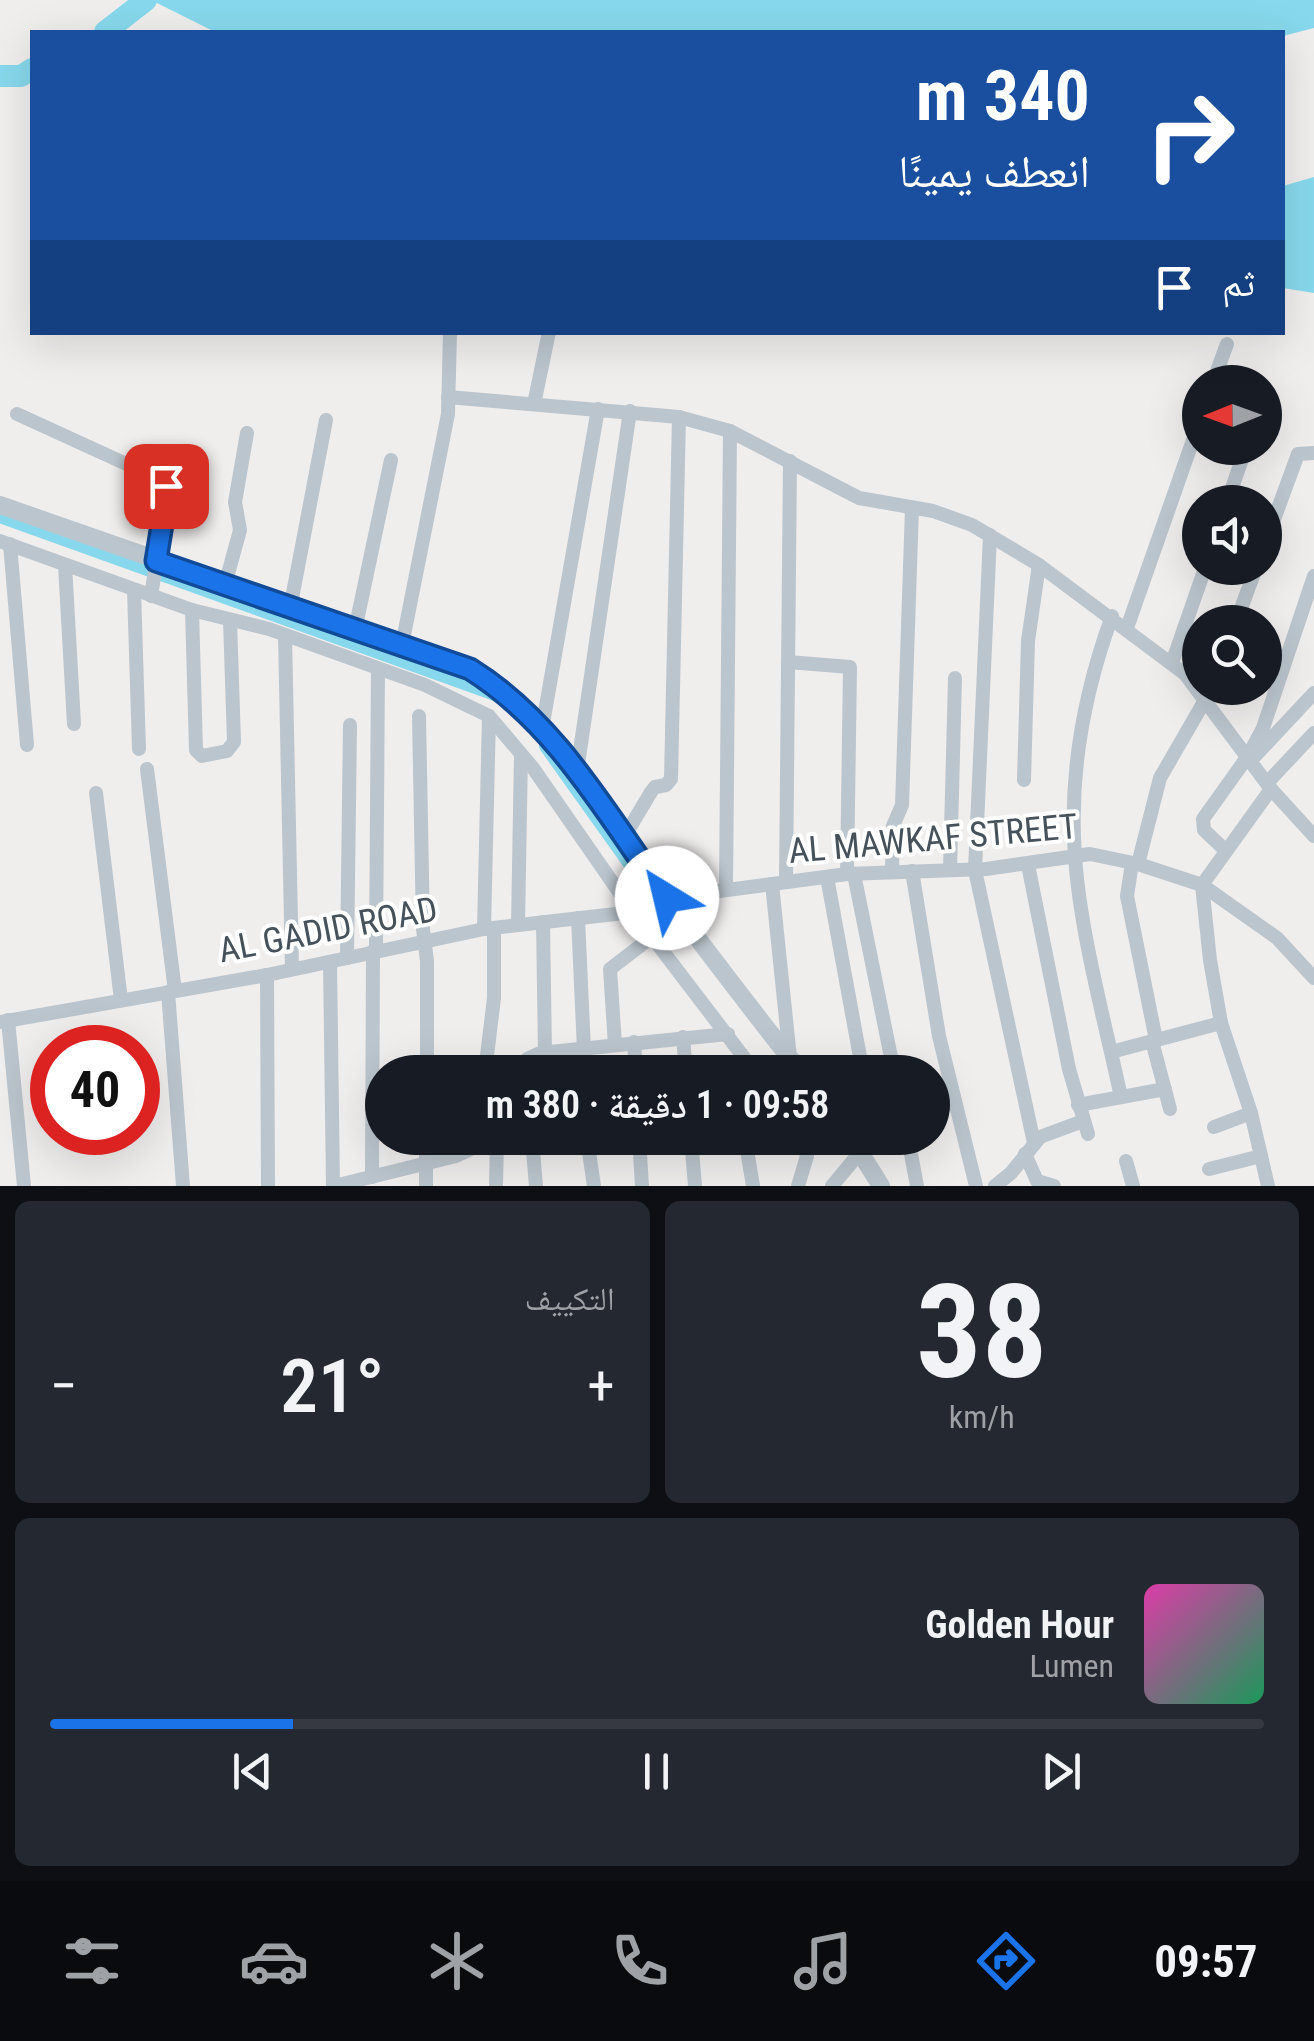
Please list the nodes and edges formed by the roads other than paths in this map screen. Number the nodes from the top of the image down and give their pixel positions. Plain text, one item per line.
1 (450, 335) edge
2 (548, 335) edge
3 (1227, 344) dead end
4 (1220, 365) edge
5 (448, 397) junction
6 (534, 404) junction
7 (598, 410) junction
8 (630, 412) junction
9 (17, 414) dead end
10 (679, 418) junction
11 (326, 420) dead end
12 (730, 431) junction
13 (247, 434) dead end
14 (1314, 453) edge
15 (391, 460) dead end
16 (790, 462) junction
17 (1184, 465) edge
18 (1282, 498) edge
19 (0, 505) edge
20 (912, 508) junction
21 (990, 535) junction
22 (5, 542) edge
23 (156, 561) junction
24 (66, 565) junction
25 (1039, 565) junction
26 (1314, 576) edge
27 (1199, 585) edge
28 (225, 586) junction
29 (134, 590) junction
30 (151, 596) junction
31 (290, 609) junction
32 (192, 610) junction
33 (1112, 616) junction
34 (230, 620) junction
35 (1126, 628) junction
36 (354, 630) junction
37 (285, 635) junction
38 (402, 645) junction
39 (788, 662) junction
40 (1172, 663) junction
41 (378, 669) junction
42 (1182, 671) edge
43 (956, 678) dead end
44 (1314, 692) edge
45 (1203, 705) edge
46 (1217, 705) edge
47 (419, 716) dead end
48 (489, 716) junction
49 (74, 724) dead end
50 (350, 725) dead end
51 (542, 729) junction
52 (1314, 733) edge
53 (27, 745) dead end
54 (139, 750) dead end
55 (521, 754) junction
56 (1250, 758) junction
57 (148, 768) dead end
58 (577, 771) junction
59 (1024, 780) dead end
60 (1269, 786) junction
61 (96, 794) dead end
62 (1314, 836) edge
63 (623, 838) junction
64 (1224, 850) junction
65 (1075, 856) junction
66 (1028, 864) junction
67 (1135, 864) junction
68 (950, 870) junction
69 (976, 870) junction
70 (912, 871) junction
71 (892, 872) junction
72 (850, 874) junction
73 (827, 877) junction
74 (779, 883) junction
75 (1202, 884) junction
76 (726, 890) junction
77 (667, 898) junction
78 (633, 912) junction
79 (578, 918) junction
80 (543, 922) junction
81 (518, 925) junction
82 (489, 928) junction
83 (653, 936) junction
84 (425, 940) junction
85 (375, 951) junction
86 (347, 958) junction
87 (330, 962) junction
88 (292, 970) junction
89 (267, 974) junction
90 (1314, 978) edge
91 (172, 991) junction
92 (121, 1000) junction
93 (4, 1021) edge
94 (1221, 1024) junction
95 (728, 1034) junction
96 (684, 1037) junction
97 (1154, 1041) junction
98 (634, 1042) junction
99 (615, 1045) junction
100 (580, 1051) junction
101 (1111, 1052) junction
102 (545, 1053) junction
103 (426, 1055) edge
104 (487, 1055) edge
105 (542, 1055) edge
106 (580, 1055) edge
107 (635, 1055) edge
108 (685, 1055) edge
109 (743, 1055) edge
110 (787, 1055) edge
111 (794, 1055) edge
112 (859, 1055) edge
113 (890, 1055) edge
114 (1164, 1089) junction
115 (1121, 1097) junction
116 (1078, 1105) junction
117 (1170, 1109) dead end
118 (1251, 1112) junction
119 (1214, 1127) dead end
120 (1030, 1148) junction
121 (425, 1155) edge
122 (452, 1155) edge
123 (497, 1155) edge
124 (533, 1155) edge
125 (589, 1155) edge
126 (640, 1155) edge
127 (692, 1155) edge
128 (748, 1155) edge
129 (807, 1155) edge
130 (850, 1155) edge
131 (863, 1155) edge
132 (912, 1155) edge
133 (1261, 1156) junction
134 (1126, 1160) dead end
135 (425, 1163) junction
136 (1209, 1169) dead end
137 (369, 1180) edge
138 (24, 1186) edge
139 (183, 1186) edge
140 (268, 1186) edge
141 (334, 1186) edge
142 (426, 1186) edge
143 (496, 1186) edge
144 (536, 1186) edge
145 (594, 1186) edge
146 (642, 1186) edge
147 (695, 1186) edge
148 (753, 1186) edge
149 (798, 1186) edge
150 (832, 1186) edge
151 (882, 1186) edge
152 (918, 1186) edge
153 (976, 1186) edge
154 (995, 1186) edge
155 (1054, 1186) edge
156 (1134, 1186) edge
157 (1268, 1186) edge

1 - 5 street
2 - 6 street
3 - 4 street
5 - 6 street
5 - 38 street
6 - 7 street
7 - 8 street
7 - 51 street
8 - 10 street
8 - 58 street
9 - 23 street
10 - 12 street
10 - 63 street
11 - 31 street
12 - 16 street
12 - 76 street
13 - 28 street
14 - 18 street
15 - 36 street
16 - 20 street
16 - 39 street
17 - 35 street
19 - 23 street
20 - 21 street
20 - 71 street
21 - 25 street
21 - 69 street
22 - 24 street
22 - 53 street
23 - 28 street
23 - 30 street
24 - 29 street
24 - 49 street
25 - 33 street
25 - 59 street
26 - 56 street
27 - 40 street
28 - 31 street
29 - 30 street
29 - 54 street
30 - 32 street
31 - 36 street
32 - 34 street
32 - 34 street
33 - 35 street
33 - 65 street
34 - 37 street
35 - 40 street
36 - 38 street
37 - 41 street
37 - 88 street
38 - 51 street
39 - 72 street
39 - 74 street
40 - 42 street
41 - 48 street
41 - 85 street
43 - 68 street
44 - 56 street
45 - 67 street
46 - 56 street
47 - 84 street
48 - 55 street
48 - 82 street
50 - 86 street
51 - 58 street
52 - 60 street
55 - 78 street
55 - 81 street
56 - 60 street
56 - 64 street
57 - 91 street
58 - 63 street
60 - 62 street
60 - 64 street
61 - 92 street
63 - 77 street
64 - 75 street
65 - 66 street, AL MAWKAF STREET
65 - 67 street, AL MAWKAF STREET
65 - 101 street
66 - 69 street, AL MAWKAF STREET
66 - 116 street
67 - 75 street, AL MAWKAF STREET
67 - 97 street
68 - 69 street, AL MAWKAF STREET
68 - 70 street, AL MAWKAF STREET
69 - 120 street
70 - 71 street, AL MAWKAF STREET
70 - 153 street
71 - 72 street, AL MAWKAF STREET
72 - 73 street, AL MAWKAF STREET
72 - 113 street
73 - 74 street, AL MAWKAF STREET
73 - 112 street
74 - 76 street, AL MAWKAF STREET
74 - 111 street
75 - 90 street, AL MAWKAF STREET
75 - 94 street
76 - 77 street, AL MAWKAF STREET
77 - 78 street, AL GADID ROAD
77 - 110 street
78 - 79 street, AL GADID ROAD
78 - 83 street
79 - 80 street, AL GADID ROAD
79 - 100 street
80 - 81 street, AL GADID ROAD
80 - 102 street
81 - 82 street, AL GADID ROAD
82 - 84 street, AL GADID ROAD
82 - 104 street
83 - 95 street
83 - 99 street
84 - 85 street, AL GADID ROAD
84 - 103 street
85 - 86 street, AL GADID ROAD
85 - 137 street
86 - 87 street, AL GADID ROAD
87 - 88 street, AL GADID ROAD
87 - 141 street
88 - 89 street, AL GADID ROAD
89 - 91 street, AL GADID ROAD
89 - 140 street
91 - 92 street, AL GADID ROAD
91 - 139 street
92 - 93 street, AL GADID ROAD
93 - 138 street
94 - 97 street
94 - 118 street
95 - 96 street
95 - 109 street
96 - 98 street
96 - 108 street
97 - 101 street
97 - 114 street
98 - 99 street
98 - 107 street
99 - 100 street
100 - 102 street
100 - 106 street
101 - 115 street
102 - 105 street
114 - 115 street
114 - 117 street
115 - 116 street
116 - 120 street
118 - 119 street
118 - 133 street
120 - 154 street
120 - 155 street
121 - 135 street
122 - 135 street
123 - 143 street
124 - 144 street
125 - 145 street
126 - 146 street
127 - 147 street
128 - 148 street
129 - 149 street
130 - 150 street
131 - 151 street
132 - 152 street
133 - 136 street
133 - 157 street
134 - 156 street
135 - 137 street
135 - 142 street
137 - 141 street

